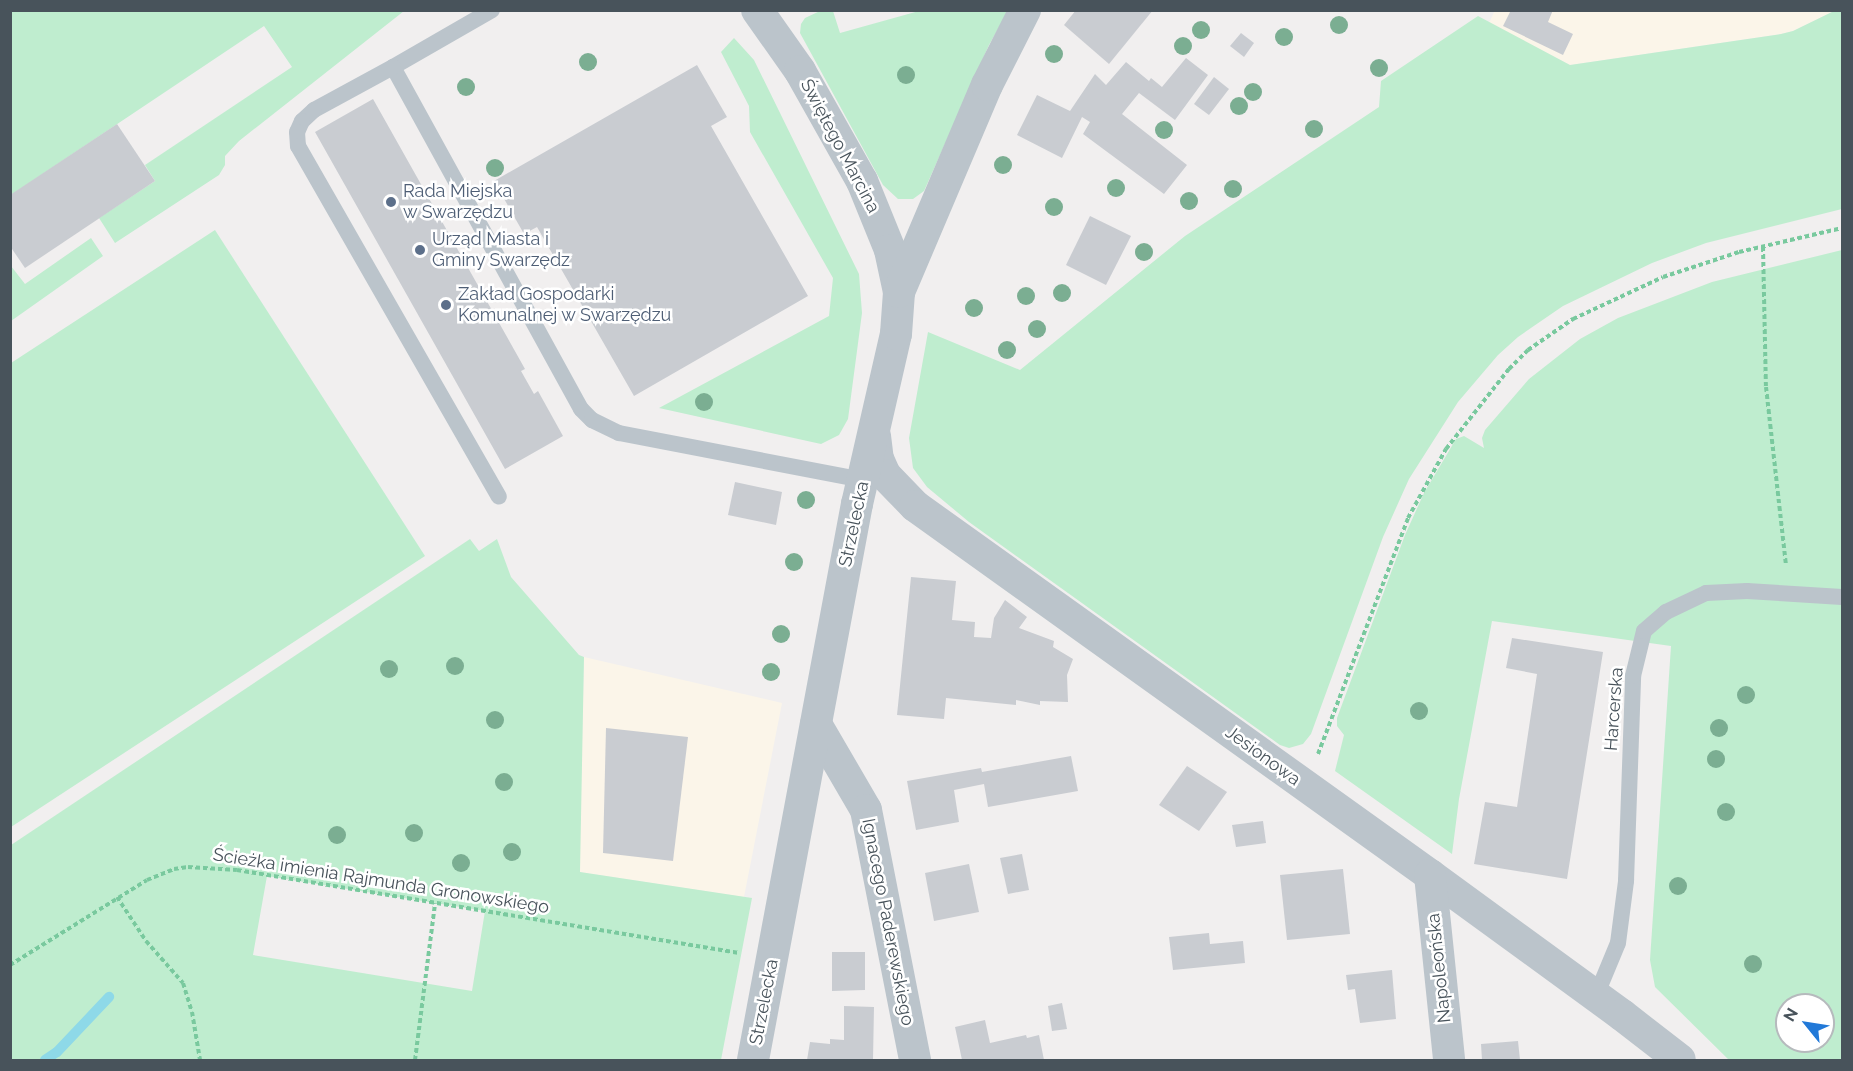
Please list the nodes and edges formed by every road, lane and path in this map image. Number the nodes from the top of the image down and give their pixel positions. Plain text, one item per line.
1 (492, 10) edge
2 (757, 10) edge
3 (1025, 10) edge
4 (393, 67) junction
5 (1842, 228) edge
6 (1763, 247) junction
7 (899, 292) junction
8 (875, 432) junction
9 (863, 480) junction
10 (499, 497) dead end
11 (1786, 593) junction
12 (1842, 597) edge
13 (816, 724) junction
14 (1304, 785) junction
15 (1430, 875) junction
16 (117, 897) junction
17 (435, 903) junction
18 (772, 959) junction
19 (10, 965) edge
20 (1596, 996) junction
21 (200, 1060) edge
22 (415, 1060) edge
23 (753, 1060) edge
24 (915, 1060) edge
25 (1449, 1060) edge
26 (1680, 1060) edge

1 - 4 lane
2 - 7 street, Świętego Marcina
3 - 7 street, Strzelecka
4 - 9 lane
4 - 10 lane
5 - 6 path
6 - 11 path
6 - 14 path
7 - 8 street, Strzelecka
8 - 9 street, Strzelecka
8 - 14 street, Jesionowa
9 - 13 street, Strzelecka
11 - 12 lane, Harcerska
11 - 20 lane, Harcerska
13 - 18 street, Strzelecka
13 - 24 street, Ignacego Paderewskiego
14 - 15 street, Jesionowa
15 - 20 street, Jesionowa
15 - 25 street, Napoleońska
16 - 17 path, Ścieżka imienia Rajmunda Gronowskiego
16 - 19 path, Ścieżka imienia Rajmunda Gronowskiego
16 - 21 path
17 - 18 path, Ścieżka imienia Rajmunda Gronowskiego
17 - 22 path
18 - 23 street, Strzelecka
20 - 26 street, Jesionowa

